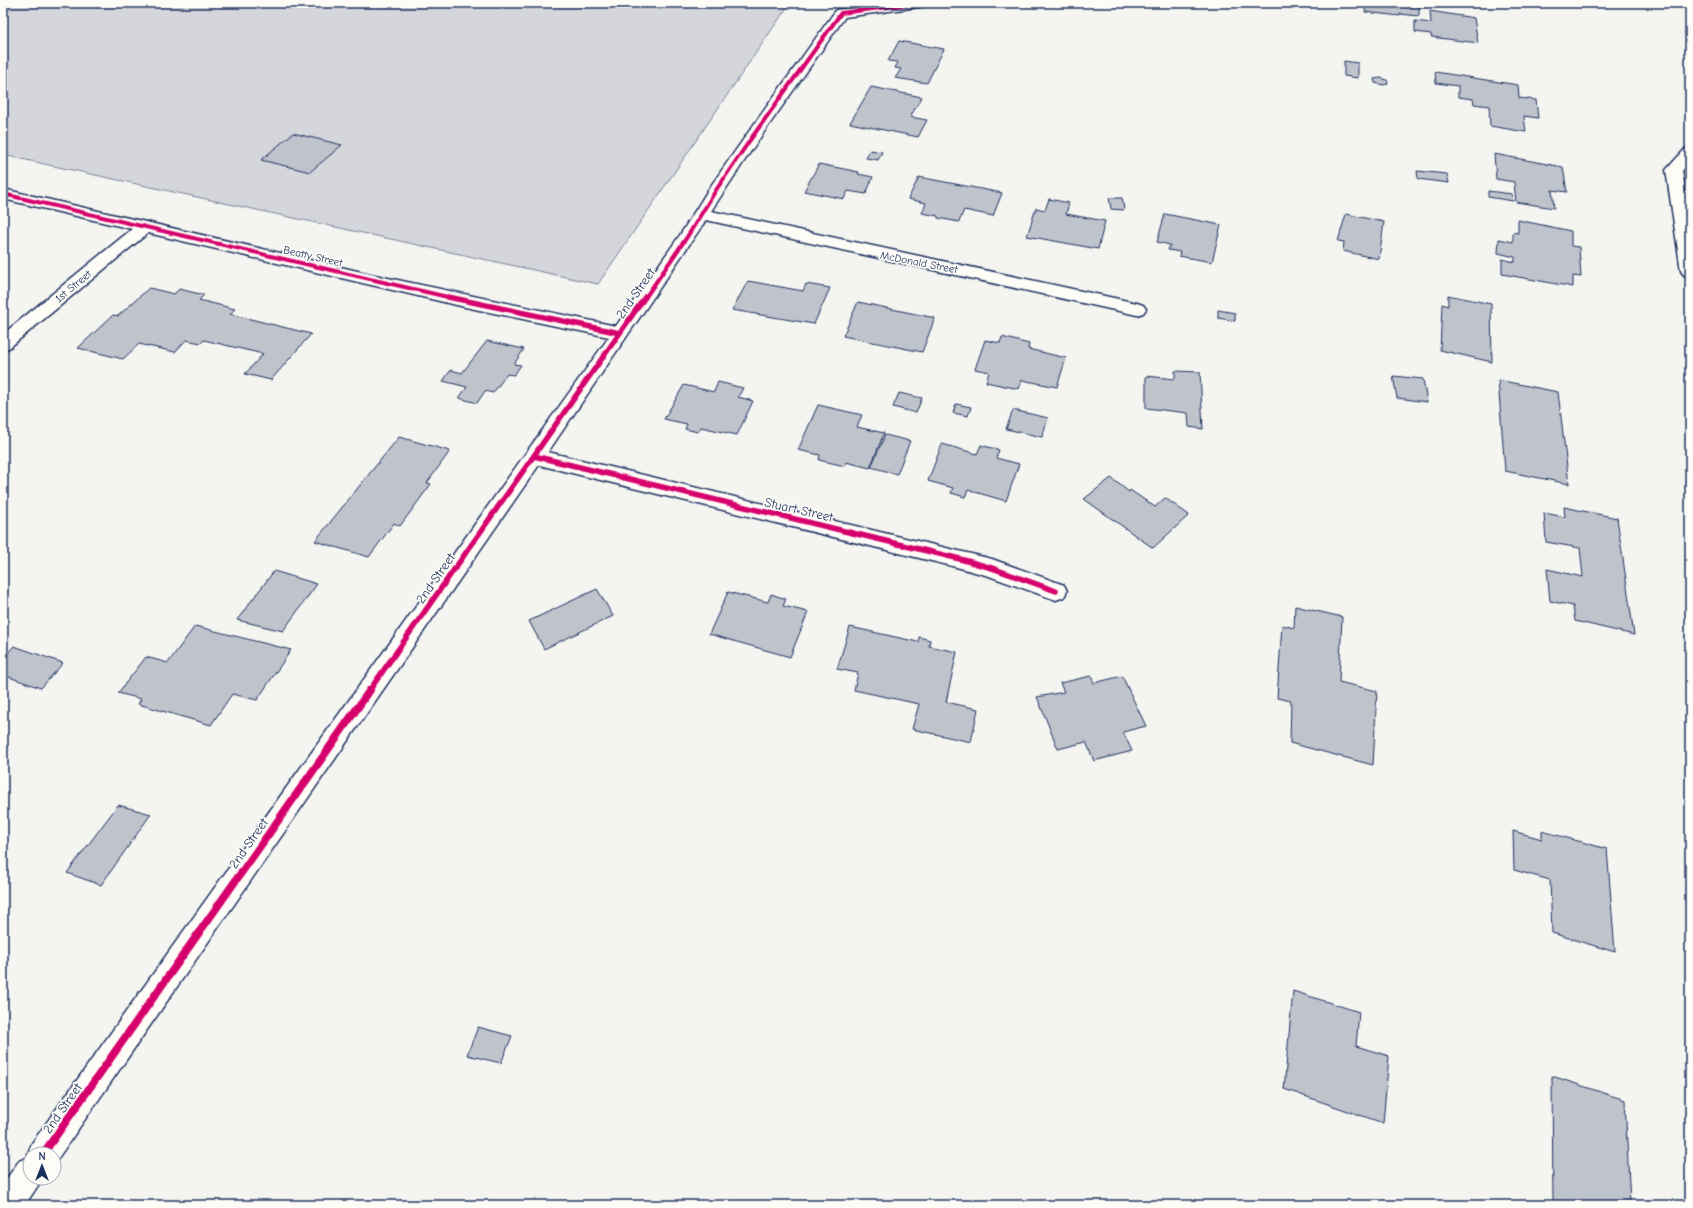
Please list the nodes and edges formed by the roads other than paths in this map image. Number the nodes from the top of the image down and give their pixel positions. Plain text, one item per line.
1 (919, 3) edge
2 (1690, 152) edge
3 (3, 194) edge
4 (702, 214) junction
5 (143, 228) junction
6 (1690, 271) edge
7 (1137, 309) dead end
8 (620, 333) junction
9 (3, 344) edge
10 (534, 456) junction
11 (1056, 591) dead end
12 (49, 1146) edge
13 (22, 1183) edge
14 (6, 1205) edge

1 - 4 street, 2nd Street
2 - 6 street
3 - 5 street, Beatty Street
4 - 7 street, McDonald Street
4 - 8 street, 2nd Street
5 - 8 street, Beatty Street
5 - 9 street, 1st Street
8 - 10 street, 2nd Street
10 - 11 street, Stuart Street
10 - 12 street, 2nd Street
13 - 14 street

